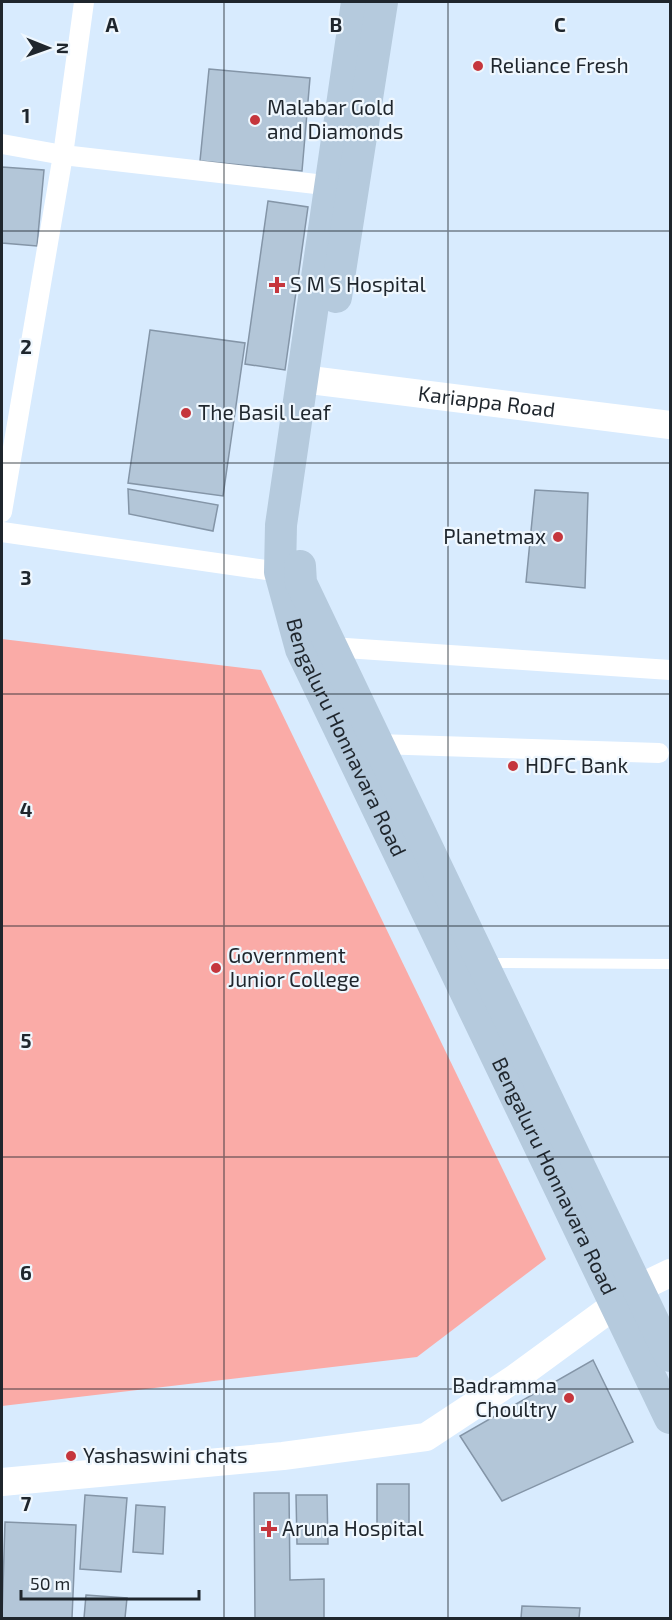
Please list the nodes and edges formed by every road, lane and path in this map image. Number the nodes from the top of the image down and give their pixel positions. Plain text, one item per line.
1 (84, 2) edge
2 (357, 2) edge
3 (382, 2) edge
4 (2, 144) edge
5 (63, 155) junction
6 (342, 187) junction
7 (312, 381) junction
8 (670, 425) edge
9 (2, 513) edge
10 (2, 532) edge
11 (280, 572) junction
12 (331, 647) junction
13 (670, 670) edge
14 (378, 744) junction
15 (659, 753) dead end
16 (481, 963) junction
17 (670, 964) edge
18 (670, 1273) edge
19 (626, 1296) junction
20 (670, 1356) edge
21 (670, 1418) edge
22 (2, 1482) edge

1 - 5 street
2 - 6 main road, Bengaluru Honnavara Road
3 - 6 main road, Bengaluru Honnavara Road
4 - 5 street
5 - 6 street
5 - 9 street
6 - 7 main road, Bengaluru Honnavara Road
7 - 8 main road, Kariappa Road
7 - 11 main road, Bengaluru Honnavara Road
7 - 12 main road, Bengaluru Honnavara Road
10 - 11 street
11 - 19 main road, Bengaluru Honnavara Road
12 - 13 street
12 - 14 main road, Bengaluru Honnavara Road
14 - 15 street
14 - 16 main road, Bengaluru Honnavara Road
16 - 17 lane
16 - 19 main road, Bengaluru Honnavara Road
18 - 19 main road
19 - 20 main road, Bengaluru Honnavara Road
19 - 21 main road, Bengaluru Honnavara Road
19 - 22 main road

